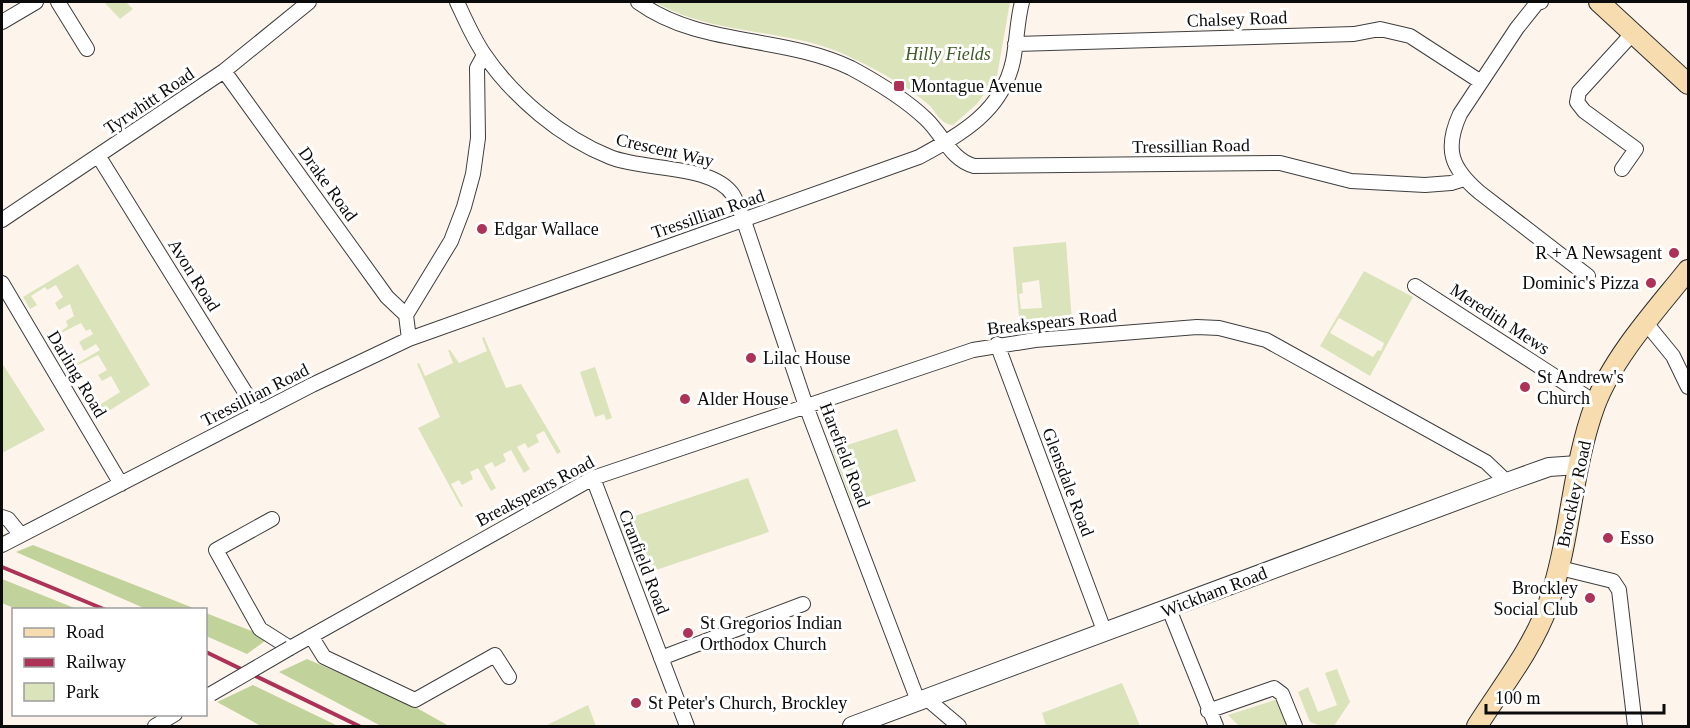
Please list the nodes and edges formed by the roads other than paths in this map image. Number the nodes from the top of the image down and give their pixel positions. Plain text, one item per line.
1 (36, 2) edge
2 (58, 2) edge
3 (309, 2) edge
4 (457, 2) edge
5 (638, 2) edge
6 (1022, 2) edge
7 (1538, 2) edge
8 (1599, 2) edge
9 (2, 22) edge
10 (1633, 33) junction
11 (1015, 44) junction
12 (87, 49) dead end
13 (484, 55) junction
14 (224, 71) junction
15 (1481, 82) junction
16 (1689, 84) edge
17 (946, 142) junction
18 (99, 157) junction
19 (1622, 168) dead end
20 (1464, 179) junction
21 (2, 220) edge
22 (744, 220) junction
23 (1689, 270) edge
24 (1588, 276) dead end
25 (2, 283) edge
26 (1414, 286) dead end
27 (406, 315) junction
28 (1646, 323) junction
29 (409, 339) junction
30 (997, 344) junction
31 (1689, 387) edge
32 (1596, 403) junction
33 (807, 406) junction
34 (258, 413) junction
35 (1578, 465) junction
36 (593, 478) junction
37 (1507, 482) junction
38 (121, 484) junction
39 (2, 517) edge
40 (272, 519) dead end
41 (12, 539) edge
42 (1560, 568) junction
43 (803, 604) dead end
44 (1169, 609) junction
45 (1105, 633) junction
46 (311, 636) junction
47 (290, 648) junction
48 (661, 658) junction
49 (509, 677) dead end
50 (208, 695) edge
51 (922, 699) junction
52 (1208, 711) junction
53 (172, 716) edge
54 (155, 726) edge
55 (687, 726) edge
56 (852, 726) edge
57 (959, 726) edge
58 (1216, 726) edge
59 (1295, 726) edge
60 (1477, 726) edge
61 (1635, 726) edge

1 - 9 street
2 - 12 street
3 - 14 street, Tyrwhitt Road
4 - 13 street, Crescent Way
5 - 17 street
6 - 11 street
7 - 15 street
8 - 10 main road
10 - 16 main road
10 - 19 street
11 - 15 street, Chalsey Road
11 - 17 street
13 - 22 street, Crescent Way
13 - 27 street
14 - 18 street, Tyrwhitt Road
14 - 27 street, Drake Road
15 - 20 street
17 - 20 street, Tressillian Road
17 - 22 street, Tressillian Road
18 - 21 street, Tyrwhitt Road
18 - 34 street, Avon Road
20 - 24 street
22 - 29 street, Tressillian Road
22 - 33 street, Harefield Road
23 - 28 main road, Brockley Road
25 - 38 street, Darling Road
26 - 32 street, Meredith Mews
27 - 29 street
28 - 31 street
28 - 32 main road, Brockley Road
29 - 34 street, Tressillian Road
30 - 33 street, Breakspears Road
30 - 37 street, Breakspears Road
30 - 45 street, Glensdale Road
32 - 35 main road, Brockley Road
33 - 36 street, Breakspears Road
33 - 51 street, Harefield Road
34 - 38 street, Tressillian Road
35 - 37 street, Wickham Road
35 - 42 main road, Brockley Road
36 - 46 street, Breakspears Road
36 - 48 street, Cranfield Road
37 - 44 street, Wickham Road
38 - 41 street, Tressillian Road
39 - 41 street
40 - 47 street
42 - 60 main road, Brockley Road
42 - 61 street
43 - 48 street
44 - 45 street, Wickham Road
44 - 52 street
45 - 51 street, Wickham Road
46 - 47 street, Breakspears Road
46 - 49 street
47 - 50 street, Breakspears Road, bridge
48 - 55 street, Cranfield Road
51 - 56 street, Wickham Road
51 - 57 street, Harefield Road
52 - 58 street
52 - 59 street
53 - 54 street

